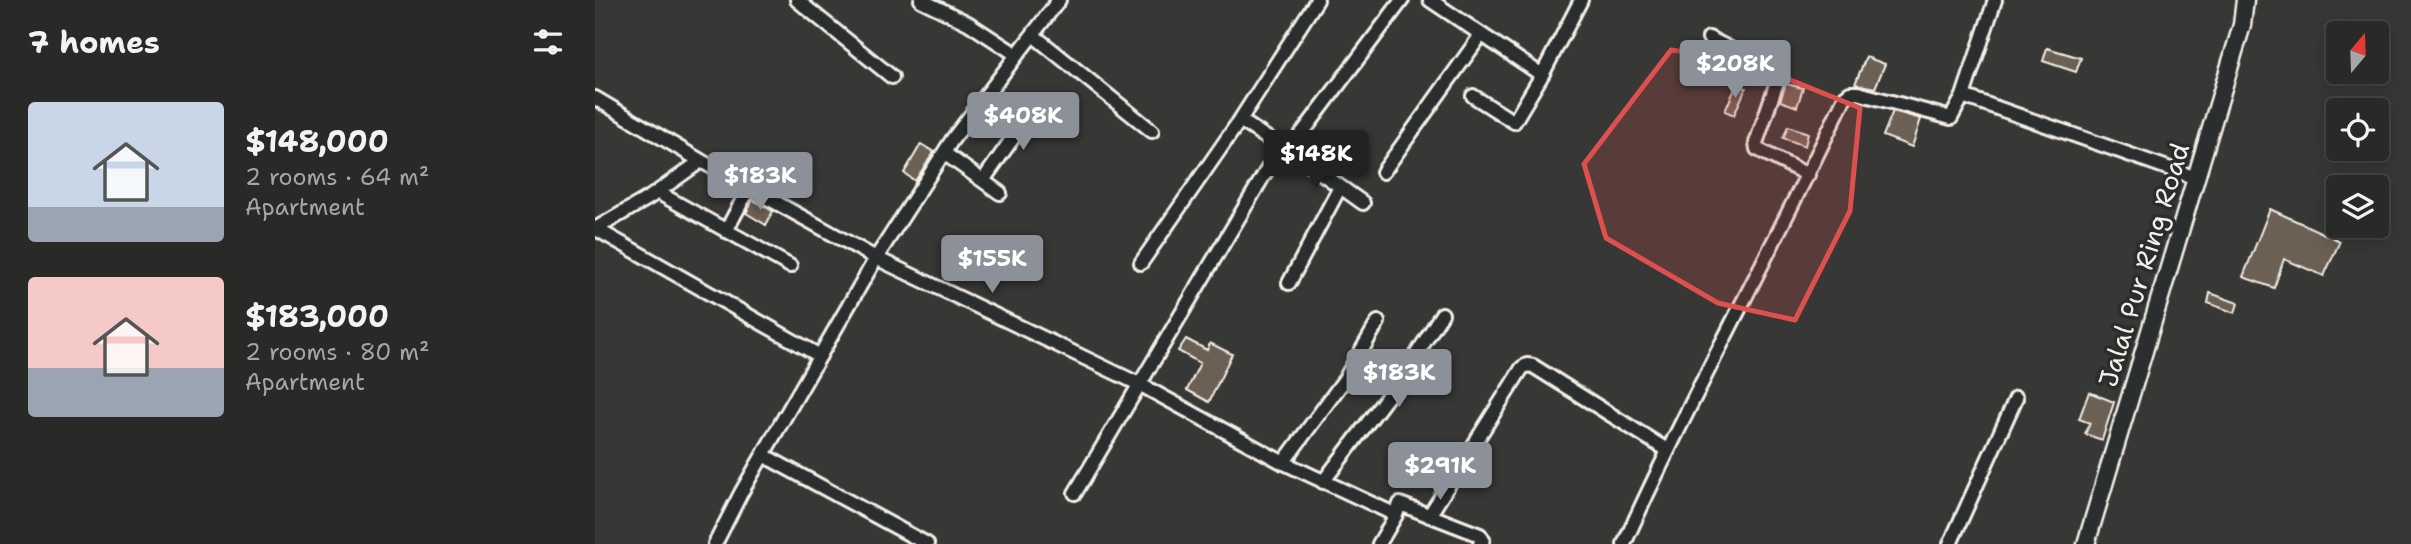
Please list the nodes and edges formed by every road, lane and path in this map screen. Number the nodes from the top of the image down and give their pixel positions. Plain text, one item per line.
1 (797, 0) edge
2 (1059, 0) edge
3 (1317, 0) edge
4 (1402, 0) edge
5 (1430, 0) edge
6 (1581, 0) edge
7 (1995, 0) edge
8 (2245, 0) edge
9 (929, 2) edge
10 (1033, 35) junction
11 (1481, 35) junction
12 (1709, 38) dead end
13 (1017, 55) junction
14 (1542, 75) junction
15 (892, 77) dead end
16 (1473, 96) dead end
17 (1963, 96) junction
18 (595, 98) edge
19 (1036, 105) dead end
20 (1240, 120) junction
21 (1152, 131) dead end
22 (1285, 149) junction
23 (944, 153) junction
24 (701, 161) junction
25 (1383, 172) dead end
26 (1808, 174) junction
27 (2196, 178) junction
28 (984, 179) junction
29 (1340, 187) junction
30 (750, 188) junction
31 (657, 192) junction
32 (1000, 192) dead end
33 (1363, 203) dead end
34 (595, 229) edge
35 (726, 230) junction
36 (876, 258) junction
37 (1141, 263) dead end
38 (790, 266) dead end
39 (1289, 283) dead end
40 (1442, 314) dead end
41 (1378, 322) dead end
42 (820, 356) junction
43 (1141, 384) junction
44 (2016, 398) dead end
45 (1667, 450) junction
46 (763, 455) junction
47 (1283, 463) junction
48 (1323, 482) junction
49 (1075, 493) dead end
50 (1396, 515) junction
51 (1429, 516) junction
52 (715, 544) edge
53 (927, 544) edge
54 (1379, 544) edge
55 (1480, 544) edge
56 (1624, 544) edge
57 (1950, 544) edge
58 (2086, 544) edge

1 - 15 street
2 - 10 street
3 - 20 street
4 - 22 street
5 - 11 street
6 - 14 street
7 - 17 street
8 - 27 main road, Jalal Pur Ring Road
9 - 13 street
10 - 13 street
10 - 21 street
11 - 14 street
11 - 25 street
12 - 26 street
13 - 23 street
14 - 16 street
17 - 26 street
17 - 27 street
18 - 24 street
19 - 28 street
20 - 22 street
20 - 37 street
22 - 29 street
22 - 43 street
23 - 28 street
23 - 36 street
24 - 30 street
24 - 31 street
26 - 45 street
27 - 58 main road, Jalal Pur Ring Road
28 - 32 street
29 - 33 street
29 - 39 street
30 - 35 street
30 - 36 street
31 - 34 street
31 - 35 street
34 - 42 street
35 - 38 street
36 - 42 street
36 - 43 street
40 - 48 street
41 - 47 street
42 - 46 street
43 - 47 street
43 - 49 street
44 - 57 street
45 - 51 street
45 - 56 street
46 - 52 street
46 - 53 street
47 - 48 street
48 - 50 street
50 - 51 street
50 - 54 street
51 - 55 street

